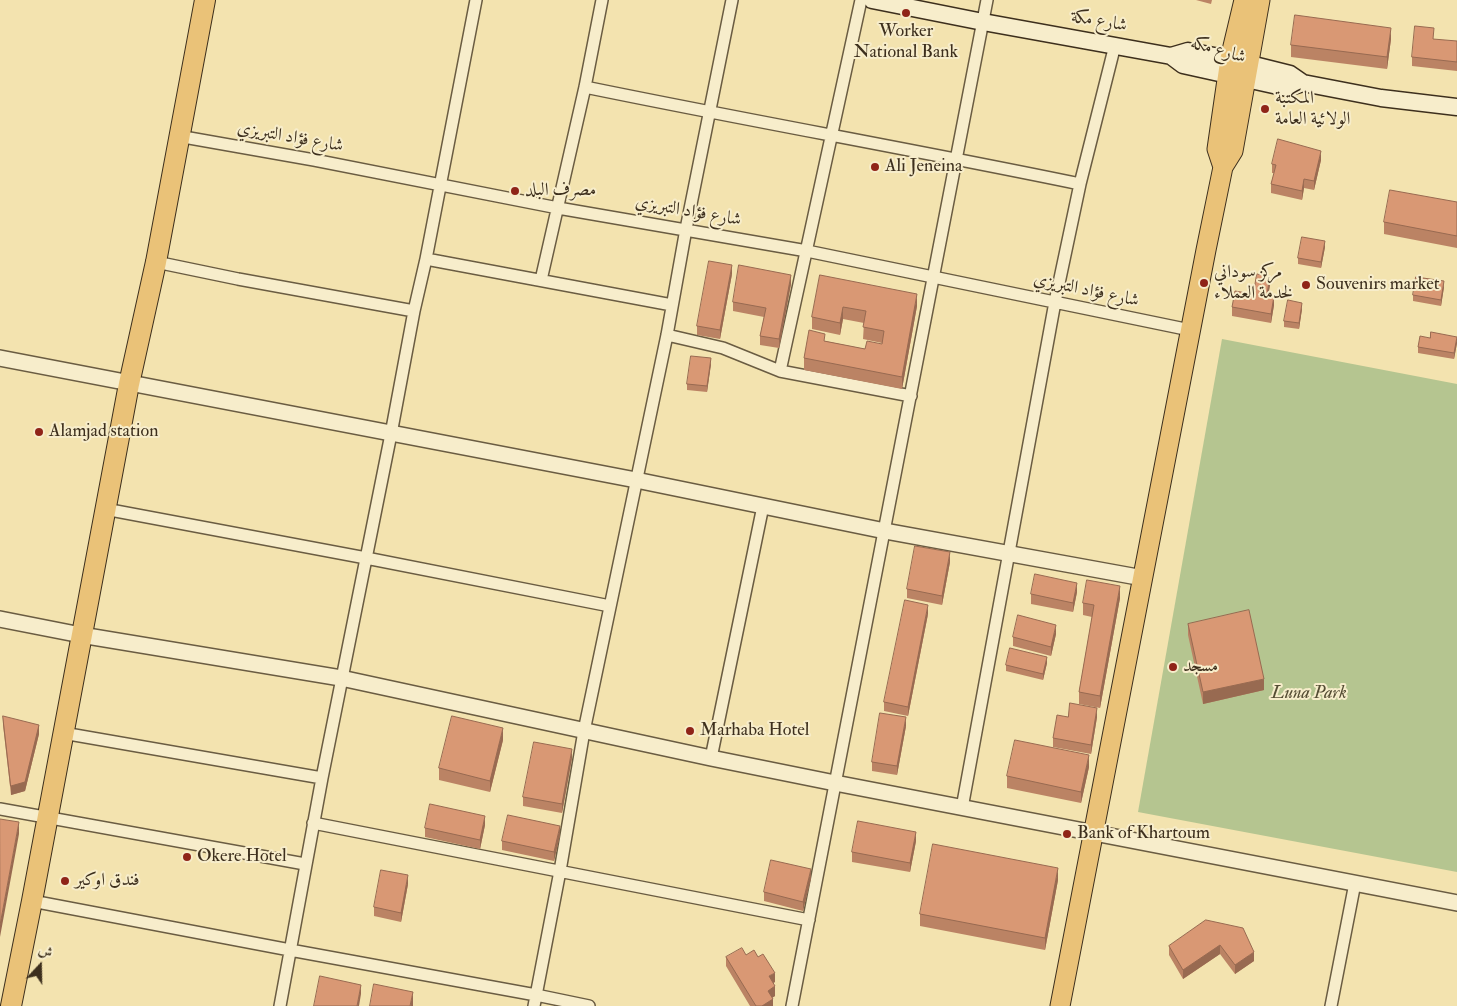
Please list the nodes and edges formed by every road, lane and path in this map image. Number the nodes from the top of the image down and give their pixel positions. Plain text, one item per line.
1 (205, 0) edge
2 (476, 0) edge
3 (602, 0) edge
4 (732, 0) edge
5 (861, 0) edge
6 (872, 0) edge
7 (987, 0) edge
8 (1244, 0) edge
9 (1260, 0) edge
10 (983, 22) junction
11 (1115, 45) junction
12 (1171, 56) joint
13 (1238, 69) junction
14 (585, 87) junction
15 (1457, 107) edge
16 (709, 113) junction
17 (178, 136) junction
18 (830, 136) junction
19 (956, 158) junction
20 (440, 184) junction
21 (1080, 184) junction
22 (558, 208) junction
23 (686, 229) junction
24 (807, 251) junction
25 (426, 259) junction
26 (156, 262) junction
27 (934, 278) junction
28 (541, 280) junction
29 (1055, 302) junction
30 (672, 305) junction
31 (414, 311) junction
32 (1190, 330) junction
33 (667, 335) junction
34 (0, 358) edge
35 (780, 371) junction
36 (129, 384) junction
37 (911, 396) junction
38 (391, 434) junction
39 (636, 480) junction
40 (763, 506) junction
41 (105, 509) junction
42 (885, 530) junction
43 (1008, 553) junction
44 (366, 558) junction
45 (1143, 578) junction
46 (610, 606) junction
47 (0, 619) edge
48 (81, 635) junction
49 (341, 678) junction
50 (584, 731) junction
51 (63, 733) junction
52 (711, 758) junction
53 (322, 778) junction
54 (834, 783) junction
55 (962, 808) junction
56 (0, 809) edge
57 (48, 817) junction
58 (313, 823) junction
59 (1093, 833) junction
60 (305, 864) junction
61 (560, 871) junction
62 (1355, 883) junction
63 (32, 901) junction
64 (1457, 903) edge
65 (809, 920) junction
66 (290, 950) junction
67 (535, 1000) edge
68 (10, 1006) edge
69 (280, 1006) edge
70 (589, 1006) edge
71 (792, 1006) edge
72 (1060, 1006) edge
73 (1330, 1006) edge

1 - 17 highway
2 - 20 street
3 - 14 street
4 - 16 street
5 - 18 street
6 - 10 main road, شارع مكة
7 - 10 street
8 - 13 main road
9 - 13 main road
10 - 11 main road, شارع مكة
10 - 19 street
11 - 12 main road, شارع مكة
11 - 21 street
12 - 13 main road, شارع مكه
13 - 15 main road, شارع مكه
13 - 32 main road
14 - 16 street
14 - 22 street
16 - 18 street
16 - 23 street
17 - 20 street, شارع فؤاد التبريزي
17 - 26 highway
18 - 19 street
18 - 24 street
19 - 21 street
19 - 27 street
20 - 22 street, شارع فؤاد التبريزي
20 - 25 street
21 - 29 street
22 - 23 street, شارع فؤاد التبريزي
22 - 28 street
23 - 24 street, شارع فؤاد التبريزي
23 - 30 street
24 - 27 street, شارع فؤاد التبريزي
24 - 35 street
25 - 28 street
25 - 31 street
26 - 31 street
26 - 36 highway
27 - 29 street, شارع فؤاد التبريزي
27 - 37 street
28 - 30 street
29 - 32 street, شارع فؤاد التبريزي
29 - 43 street
30 - 33 street
31 - 38 street
32 - 45 main road
33 - 35 street
33 - 39 street
34 - 36 street
35 - 37 street
36 - 38 street
36 - 41 highway
37 - 42 street
38 - 39 street
38 - 44 street
39 - 40 street
39 - 46 street
40 - 42 street
40 - 52 street
41 - 44 street
41 - 48 highway
42 - 43 street
42 - 54 street
43 - 45 street
43 - 55 street
44 - 46 street
44 - 49 street
45 - 59 main road
46 - 50 street
47 - 48 street
48 - 49 street
48 - 51 highway
49 - 50 street
49 - 53 street
50 - 52 street
50 - 61 street
51 - 53 street
51 - 57 highway
52 - 54 street
53 - 58 street
54 - 55 street
54 - 65 street
55 - 59 street
56 - 57 street
57 - 60 street
57 - 63 highway
58 - 60 street
58 - 61 street
59 - 62 street
59 - 72 main road
60 - 66 street
61 - 65 street
61 - 67 street
62 - 64 street
62 - 73 street
63 - 66 street
63 - 68 highway
65 - 71 street
66 - 67 street
66 - 69 street
67 - 70 street

